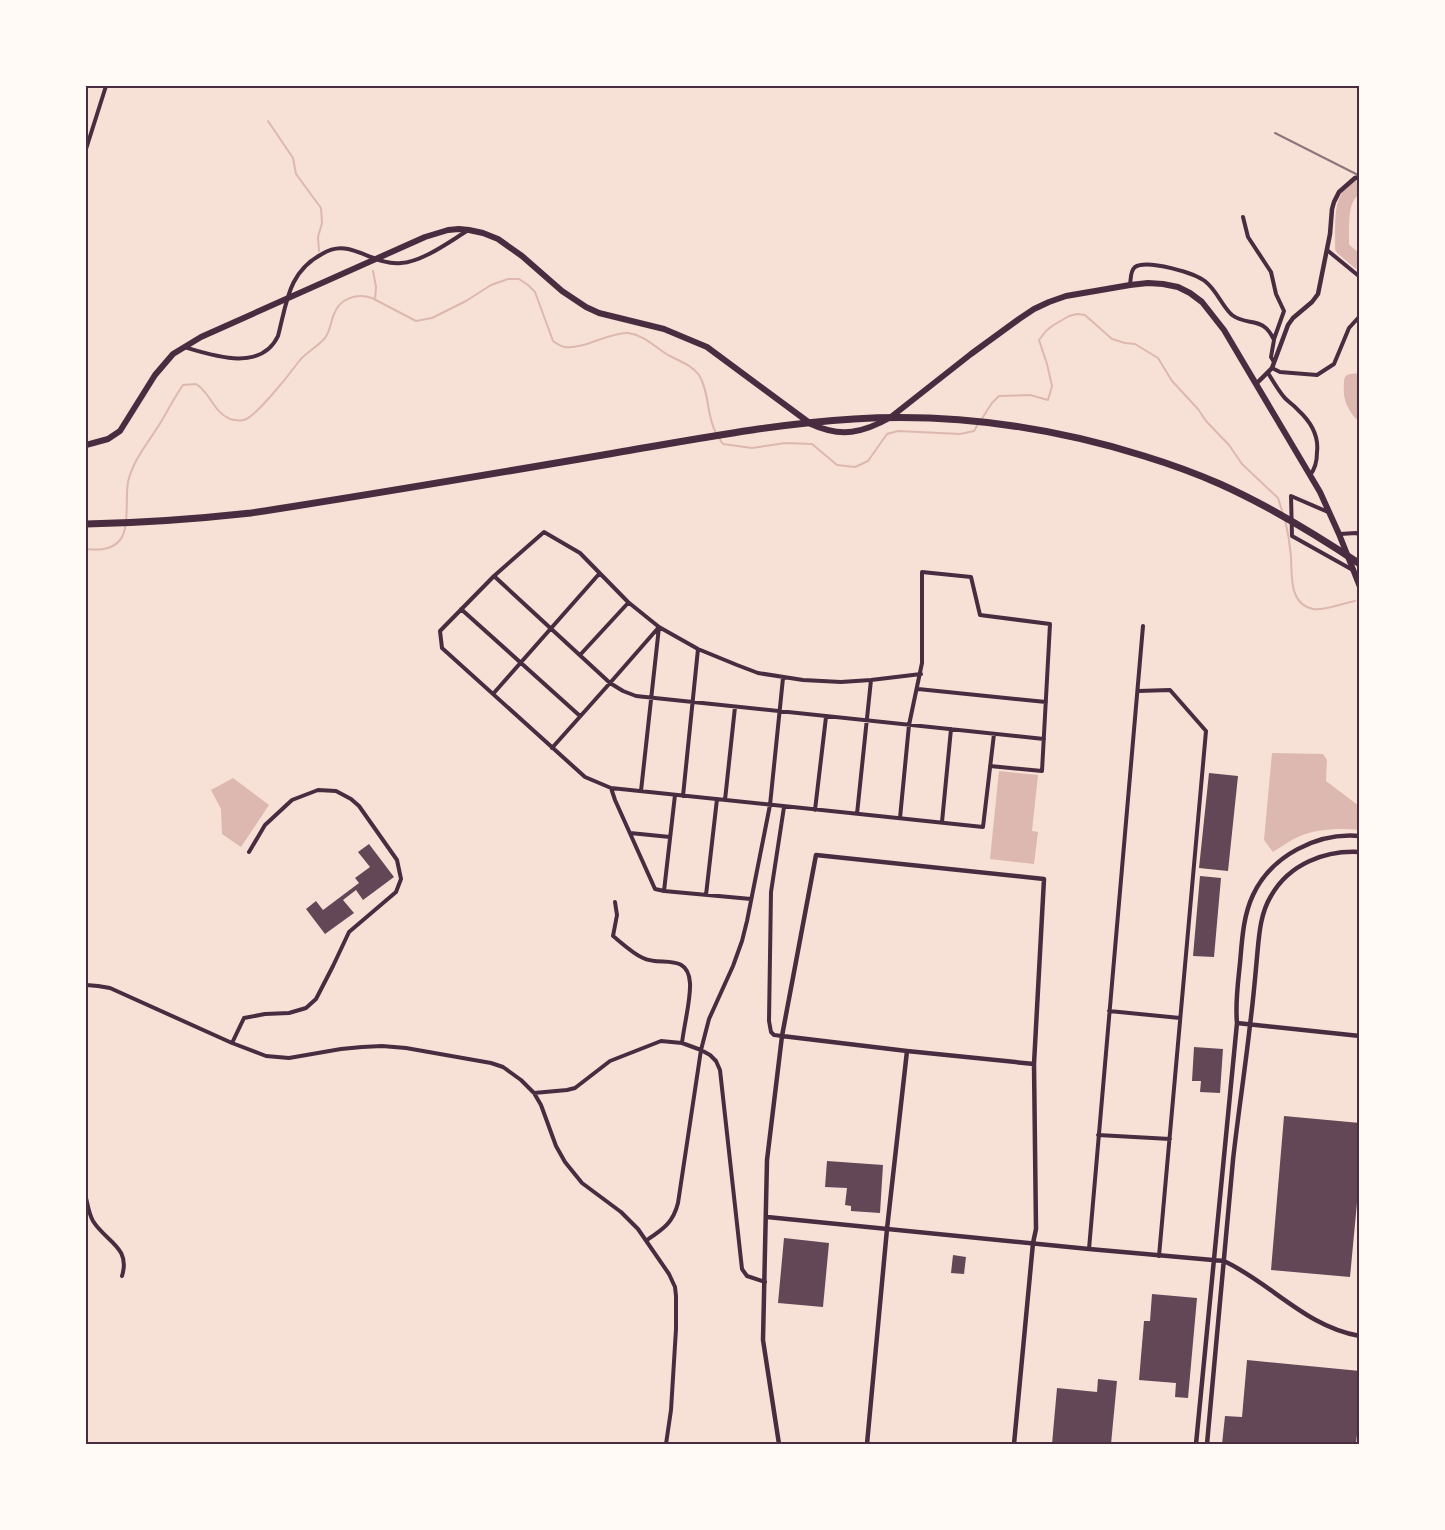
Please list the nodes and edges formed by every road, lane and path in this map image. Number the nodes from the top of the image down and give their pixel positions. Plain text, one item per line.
1 (106, 86) edge
2 (86, 149) edge
3 (1359, 177) edge
4 (1243, 216) dead end
5 (469, 230) junction
6 (1327, 250) junction
7 (374, 258) junction
8 (1359, 277) edge
9 (1130, 285) junction
10 (288, 297) junction
11 (1359, 317) edge
12 (1274, 340) junction
13 (183, 347) junction
14 (1274, 362) junction
15 (1270, 370) junction
16 (1256, 384) junction
17 (86, 445) edge
18 (1310, 475) junction
19 (1330, 513) junction
20 (86, 524) edge
21 (1339, 534) junction
22 (1359, 535) edge
23 (1359, 564) edge
24 (1352, 570) junction
25 (599, 574) junction
26 (494, 576) junction
27 (1359, 587) edge
28 (628, 602) junction
29 (461, 609) junction
30 (1143, 626) dead end
31 (659, 627) junction
32 (552, 628) junction
33 (698, 649) junction
34 (580, 655) junction
35 (521, 663) junction
36 (921, 674) junction
37 (783, 678) junction
38 (871, 680) junction
39 (610, 683) junction
40 (918, 689) junction
41 (1138, 691) junction
42 (493, 694) junction
43 (650, 698) junction
44 (1046, 702) junction
45 (693, 703) junction
46 (735, 707) junction
47 (780, 712) junction
48 (580, 716) junction
49 (826, 717) junction
50 (868, 721) junction
51 (909, 725) junction
52 (951, 729) junction
53 (994, 734) junction
54 (1044, 739) junction
55 (552, 747) junction
56 (990, 766) junction
57 (611, 788) junction
58 (641, 791) junction
59 (675, 795) junction
60 (682, 796) junction
61 (717, 799) junction
62 (725, 800) junction
63 (770, 805) junction
64 (784, 807) junction
65 (815, 810) junction
66 (857, 814) junction
67 (900, 818) junction
68 (942, 822) junction
69 (630, 833) junction
70 (1359, 836) edge
71 (670, 837) junction
72 (249, 852) dead end
73 (1359, 852) edge
74 (664, 891) junction
75 (706, 895) junction
76 (751, 899) junction
77 (615, 902) dead end
78 (86, 985) edge
79 (1109, 1011) junction
80 (1180, 1018) junction
81 (1238, 1023) junction
82 (1250, 1024) junction
83 (782, 1036) junction
84 (1359, 1036) edge
85 (682, 1042) junction
86 (232, 1043) junction
87 (700, 1050) junction
88 (908, 1051) junction
89 (1034, 1064) junction
90 (534, 1093) junction
91 (1098, 1135) junction
92 (1170, 1139) junction
93 (86, 1198) edge
94 (767, 1218) junction
95 (887, 1229) junction
96 (647, 1240) junction
97 (1033, 1244) junction
98 (1089, 1249) junction
99 (1159, 1256) junction
100 (1215, 1260) junction
101 (1224, 1261) junction
102 (122, 1276) dead end
103 (765, 1282) junction
104 (1359, 1336) edge
105 (666, 1444) edge
106 (779, 1444) edge
107 (867, 1444) edge
108 (1014, 1444) edge
109 (1196, 1444) edge
110 (1207, 1444) edge

1 - 2 street
3 - 6 street
4 - 12 street
5 - 7 main road
5 - 7 street
5 - 9 main road
6 - 8 street
6 - 14 street
7 - 10 main road
7 - 10 street
9 - 12 street
9 - 16 main road
10 - 13 main road
10 - 13 street
11 - 15 street
12 - 14 street
13 - 17 main road
14 - 15 street
15 - 16 street
15 - 18 street
16 - 18 main road
18 - 19 main road
19 - 21 main road
19 - 24 street
20 - 23 highway
21 - 22 street
21 - 24 main road
24 - 27 main road
25 - 26 street
25 - 28 street
25 - 32 street
26 - 29 street
26 - 32 street
28 - 31 street
28 - 34 street
29 - 35 street
29 - 42 street
30 - 41 street
31 - 33 street
31 - 39 street
31 - 43 street
32 - 34 street
32 - 35 street
33 - 37 street
33 - 45 street
34 - 39 street
35 - 42 street
35 - 48 street
36 - 38 street
36 - 40 street
36 - 44 street
37 - 38 street
37 - 47 street
38 - 50 street
39 - 43 street
39 - 48 street
40 - 44 street
40 - 51 street
41 - 79 street
41 - 80 street
42 - 55 street
43 - 45 street
43 - 58 street
44 - 54 street
45 - 46 street
45 - 60 street
46 - 47 street
46 - 62 street
47 - 49 street
47 - 63 street
48 - 55 street
49 - 50 street
49 - 65 street
50 - 51 street
50 - 66 street
51 - 52 street
51 - 67 street
52 - 53 street
52 - 68 street
53 - 54 street
53 - 56 street
54 - 56 street
55 - 57 street
56 - 68 street
57 - 58 street
57 - 69 street
58 - 59 street
59 - 60 street
59 - 71 street
60 - 61 street
61 - 62 street
61 - 75 street
62 - 63 street
63 - 64 street
63 - 76 street
64 - 65 street
64 - 83 street
65 - 66 street
66 - 67 street
67 - 68 street
69 - 71 street
69 - 74 street
70 - 81 street
71 - 74 street
72 - 86 street
73 - 82 street
74 - 75 street
75 - 76 street
76 - 87 street
77 - 85 street
78 - 86 street
79 - 80 street
79 - 91 street
80 - 92 street
81 - 82 street
81 - 100 street
82 - 84 street
82 - 101 street
83 - 88 street
83 - 89 street
83 - 94 street
85 - 87 street
85 - 90 street
86 - 90 street
87 - 96 street
87 - 103 street
88 - 89 street
88 - 95 street
89 - 97 street
90 - 96 street
91 - 92 street
91 - 98 street
92 - 99 street
93 - 102 street
94 - 95 street
94 - 103 street
95 - 97 street
95 - 107 street
96 - 105 street
97 - 98 street
97 - 108 street
98 - 99 street
99 - 100 street
100 - 101 street
100 - 109 street
101 - 104 street
101 - 110 street
103 - 106 street

